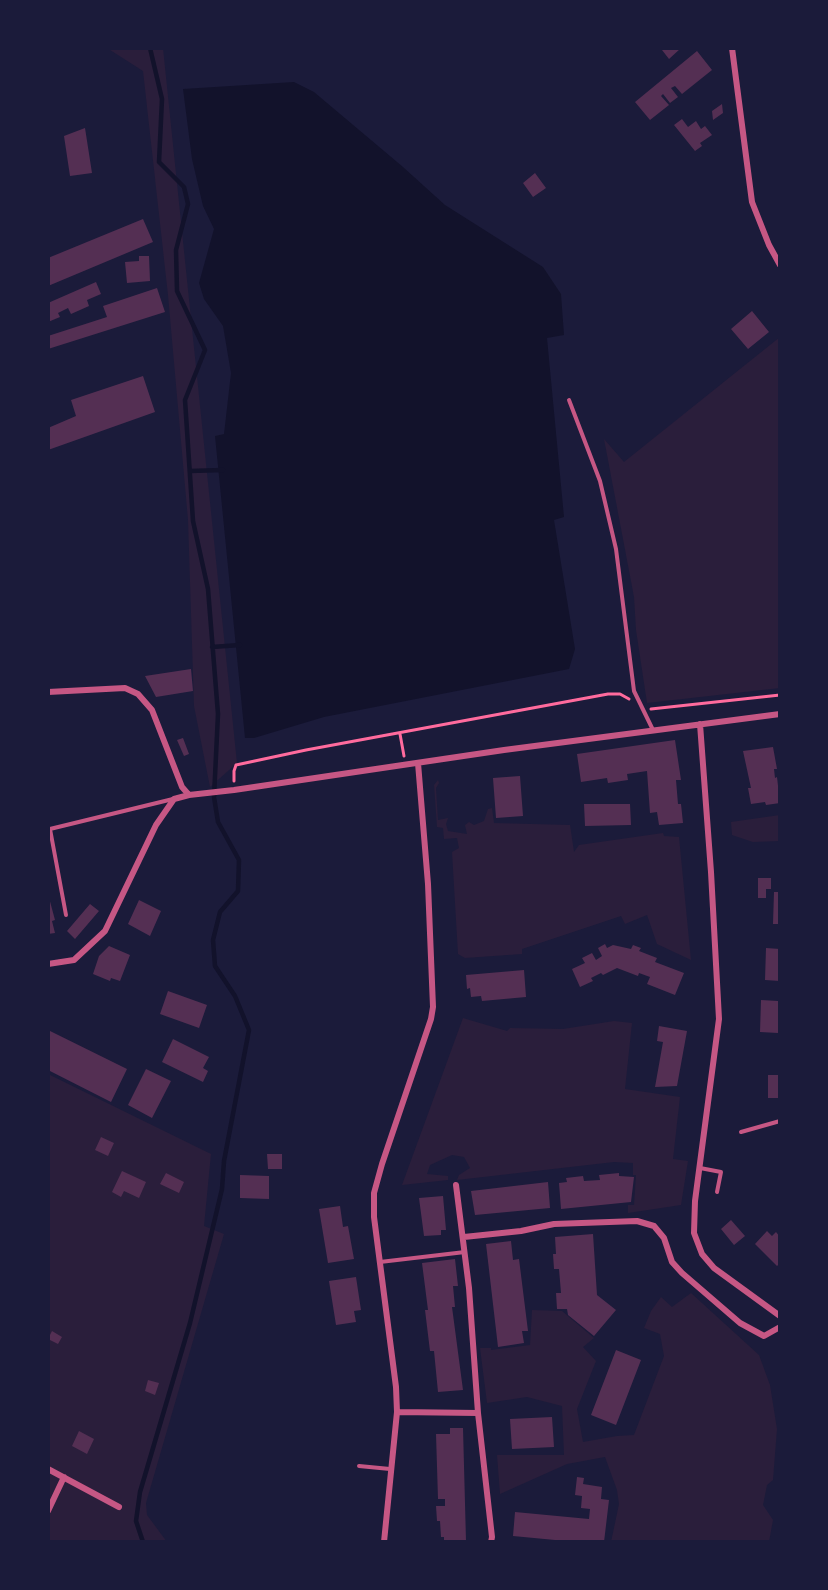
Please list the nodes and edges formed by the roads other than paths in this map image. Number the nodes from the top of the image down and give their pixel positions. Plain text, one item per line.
1 (732, 48) edge
2 (780, 265) edge
3 (569, 399) dead end
4 (48, 692) edge
5 (780, 714) edge
6 (700, 723) junction
7 (653, 730) junction
8 (417, 763) junction
9 (189, 795) junction
10 (174, 799) junction
11 (49, 829) edge
12 (66, 915) dead end
13 (48, 964) edge
14 (780, 1121) edge
15 (741, 1132) dead end
16 (700, 1168) junction
17 (456, 1185) dead end
18 (717, 1192) dead end
19 (464, 1237) junction
20 (465, 1252) junction
21 (380, 1262) junction
22 (780, 1316) edge
23 (780, 1327) edge
24 (397, 1412) junction
25 (478, 1413) junction
26 (359, 1466) dead end
27 (48, 1469) edge
28 (390, 1469) junction
29 (64, 1477) junction
30 (119, 1508) dead end
31 (48, 1511) edge
32 (384, 1542) edge
33 (491, 1542) edge

1 - 2 street
3 - 7 lane
4 - 9 street
5 - 6 street
6 - 7 street
6 - 16 street
7 - 8 street
8 - 9 street
8 - 21 street
9 - 10 street
10 - 11 lane
10 - 13 street
11 - 12 lane
14 - 15 lane
16 - 18 lane
16 - 22 street
17 - 19 street
19 - 20 street
19 - 23 street
20 - 21 lane
20 - 25 street
21 - 24 street
24 - 25 street
24 - 28 street
25 - 33 street
26 - 28 lane
27 - 29 street
28 - 32 street
29 - 30 street
29 - 31 street

